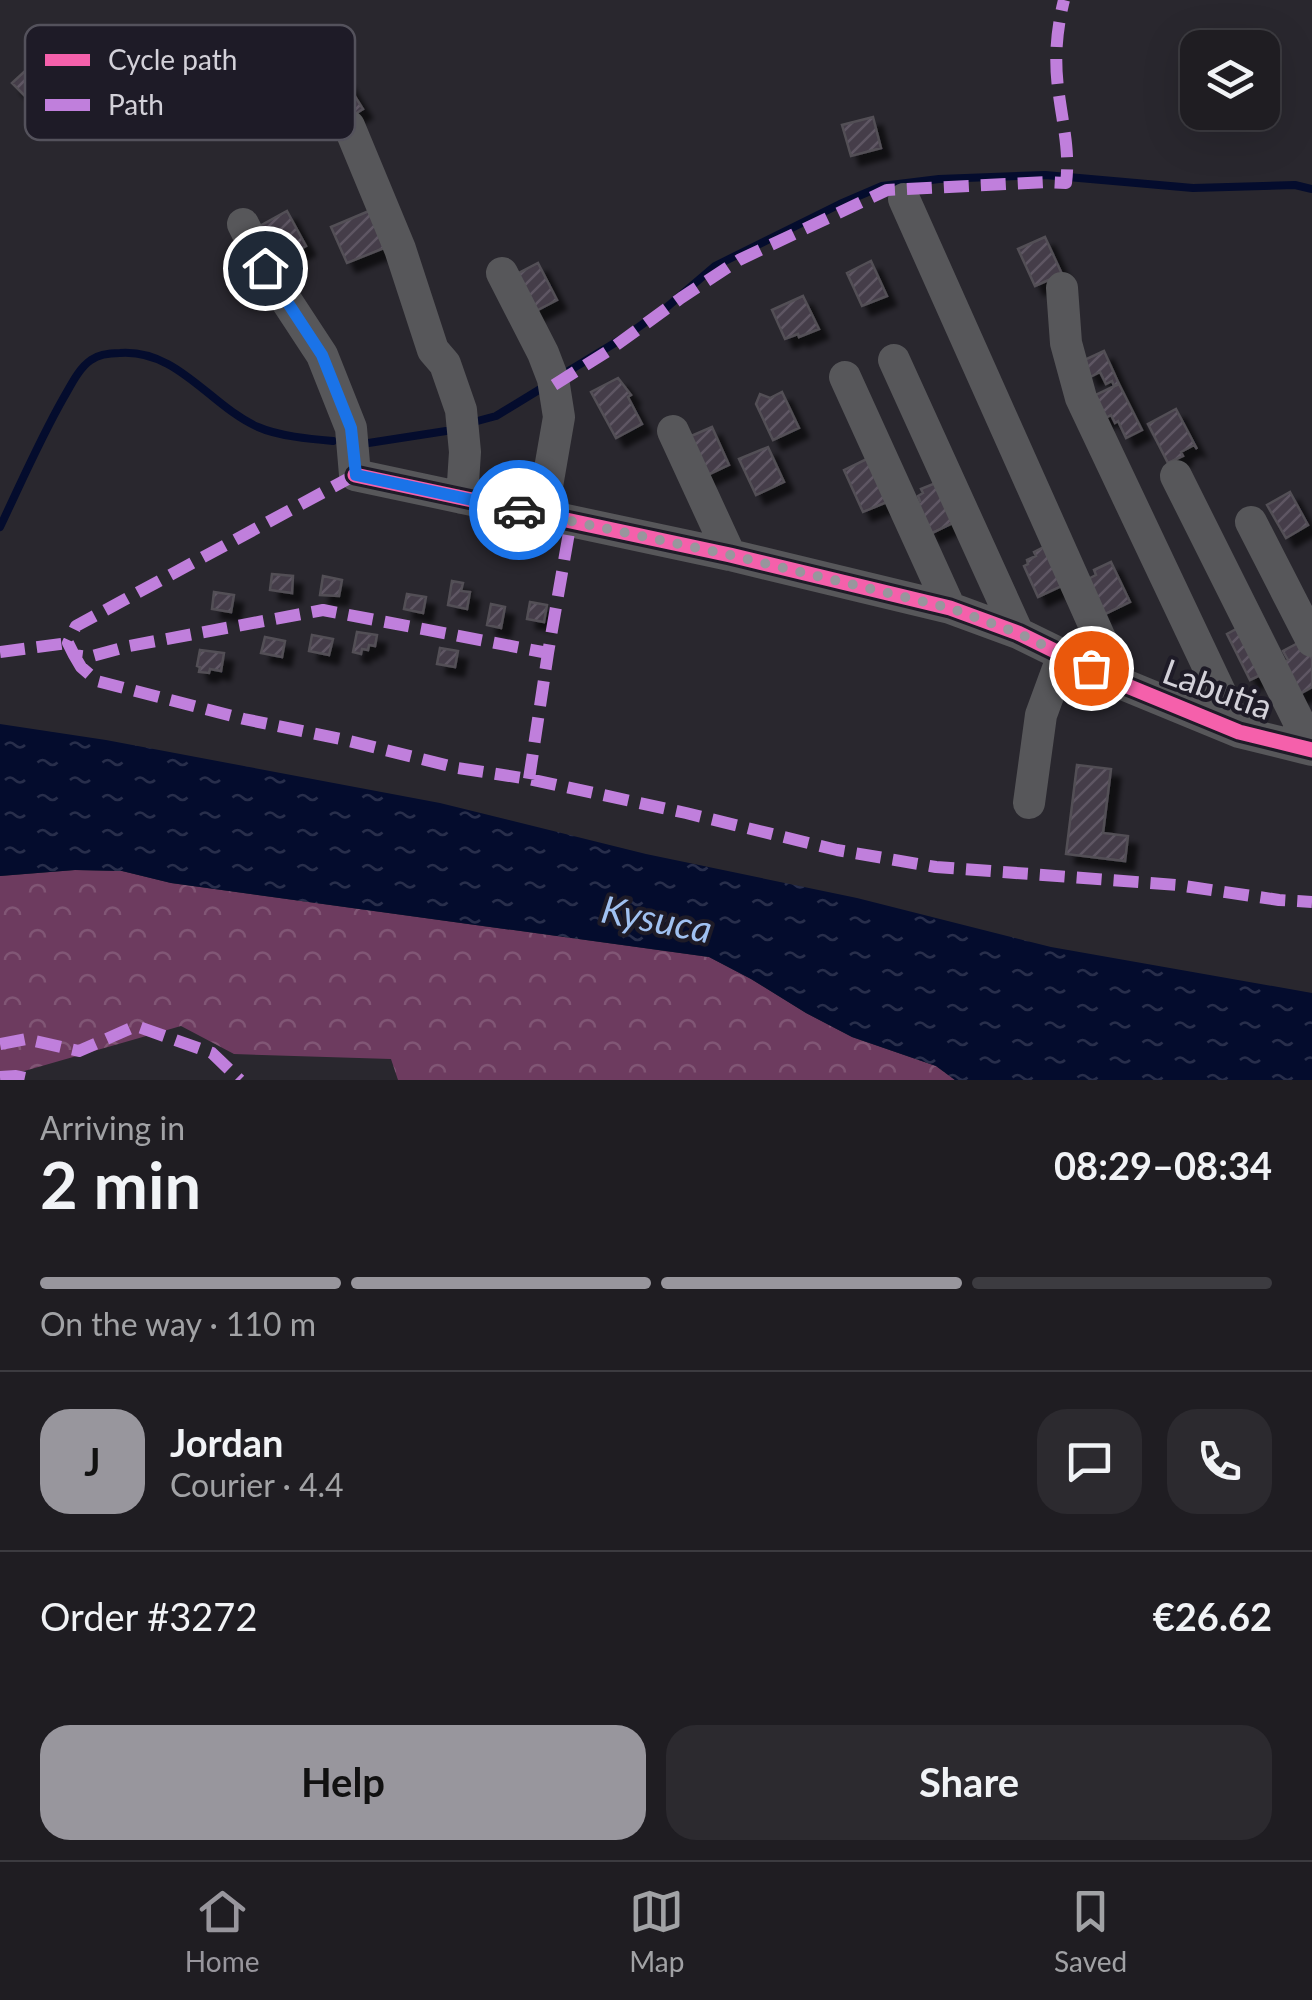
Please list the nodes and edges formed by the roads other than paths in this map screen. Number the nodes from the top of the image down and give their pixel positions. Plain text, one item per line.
1 (355, 140) edge
2 (904, 199) dead end
3 (244, 224) dead end
4 (386, 264) dead end
5 (502, 273) dead end
6 (1062, 288) dead end
7 (894, 360) dead end
8 (844, 377) dead end
9 (673, 431) dead end
10 (1176, 476) dead end
11 (462, 498) junction
12 (542, 515) junction
13 (1252, 522) dead end
14 (730, 555) junction
15 (950, 608) junction
16 (1018, 633) junction
17 (1312, 642) edge
18 (1063, 654) junction
19 (1234, 677) dead end
20 (1120, 682) junction
21 (1246, 734) junction
22 (1312, 749) edge
23 (1029, 803) dead end

1 - 11 street
2 - 20 street
3 - 11 street, Labutia
4 - 11 street
5 - 12 street
6 - 21 street
7 - 16 street
8 - 15 street
9 - 14 street
10 - 22 street
11 - 12 street, Labutia
12 - 14 street, Labutia
13 - 17 street
14 - 15 street, Labutia
15 - 16 street, Labutia
16 - 18 street, Labutia
18 - 20 street, Labutia
18 - 23 street
19 - 21 street
20 - 21 street, Labutia
21 - 22 street, Labutia

